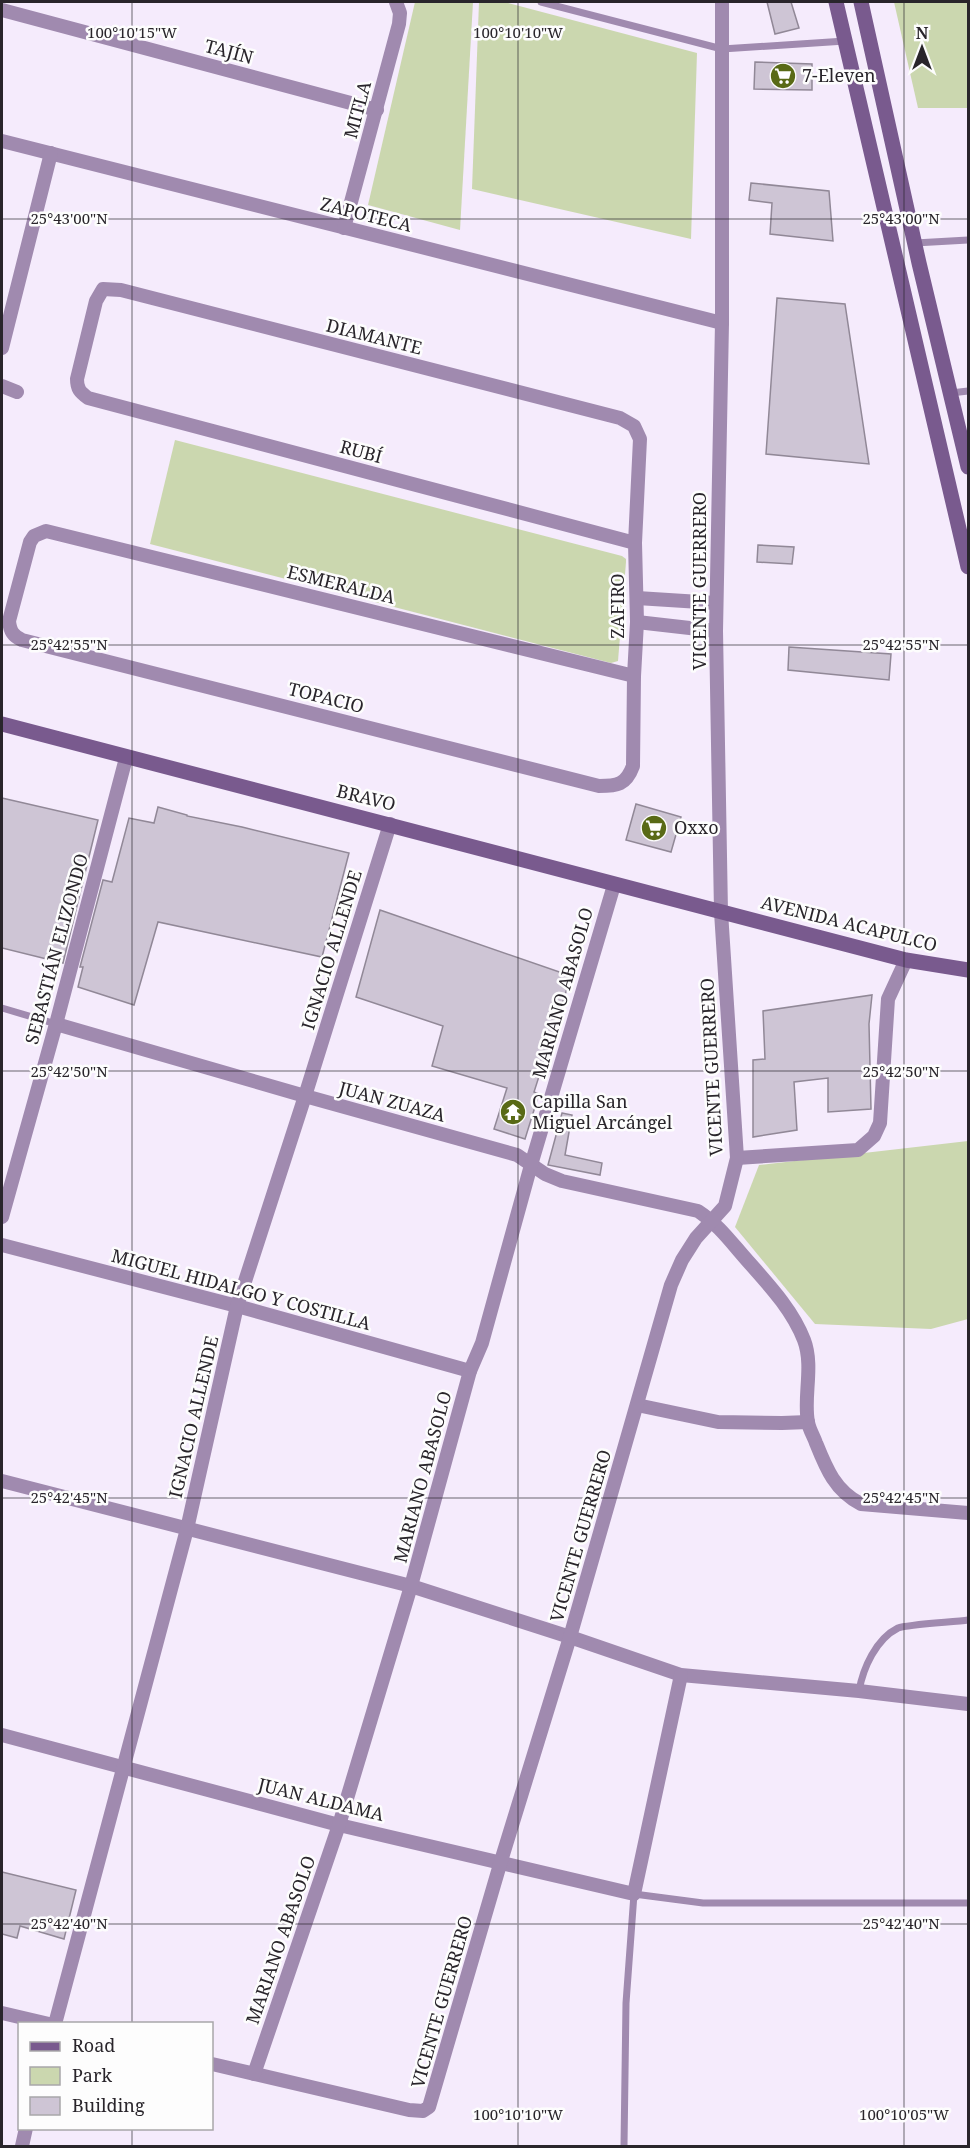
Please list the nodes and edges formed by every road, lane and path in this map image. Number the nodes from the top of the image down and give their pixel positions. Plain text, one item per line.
1 (396, 2) edge
2 (541, 2) edge
3 (722, 2) edge
4 (836, 2) edge
5 (861, 2) edge
6 (2, 10) edge
7 (845, 41) junction
8 (722, 49) junction
9 (377, 110) junction
10 (2, 141) edge
11 (51, 153) junction
12 (344, 228) junction
13 (969, 240) edge
14 (915, 243) junction
15 (722, 323) junction
16 (2, 348) edge
17 (2, 387) edge
18 (969, 391) edge
19 (17, 392) dead end
20 (81, 393) joint
21 (951, 393) junction
22 (634, 426) joint
23 (969, 467) edge
24 (39, 533) joint
25 (635, 543) junction
26 (969, 567) edge
27 (637, 598) junction
28 (716, 603) junction
29 (637, 622) junction
30 (716, 631) junction
31 (634, 676) junction
32 (2, 724) edge
33 (126, 758) junction
34 (621, 783) joint
35 (390, 824) junction
36 (614, 885) junction
37 (722, 912) junction
38 (906, 960) junction
39 (969, 970) edge
40 (2, 1008) edge
41 (56, 1024) junction
42 (305, 1096) junction
43 (737, 1158) junction
44 (531, 1165) junction
45 (2, 1217) edge
46 (713, 1221) junction
47 (2, 1245) edge
48 (237, 1306) junction
49 (470, 1371) junction
50 (637, 1405) junction
51 (808, 1422) junction
52 (2, 1481) edge
53 (969, 1513) edge
54 (187, 1529) junction
55 (411, 1586) junction
56 (969, 1620) edge
57 (570, 1637) junction
58 (681, 1675) junction
59 (859, 1691) junction
60 (969, 1704) edge
61 (2, 1735) edge
62 (124, 1767) junction
63 (339, 1825) junction
64 (501, 1861) junction
65 (634, 1894) junction
66 (969, 1903) edge
67 (2, 2013) edge
68 (40, 2022) edge
69 (56, 2022) edge
70 (213, 2064) edge
71 (254, 2074) junction
72 (26, 2130) edge
73 (22, 2146) edge
74 (624, 2146) edge

1 - 9 street, MITLA
2 - 8 lane
3 - 8 street, VICENTE GUERRERO
4 - 7 main road
5 - 14 main road
6 - 9 street, TAJÍN
7 - 8 lane
7 - 26 main road
8 - 15 street, VICENTE GUERRERO
9 - 12 street, MITLA
10 - 11 street, ZAPOTECA
11 - 12 street, ZAPOTECA
11 - 16 street
12 - 15 street, ZAPOTECA
13 - 14 lane
14 - 21 main road
15 - 28 street, VICENTE GUERRERO
17 - 19 street
18 - 21 lane
20 - 22 street, DIAMANTE
20 - 25 street, RUBÍ
21 - 23 main road
22 - 25 street, ZAFIRO
24 - 31 street, ESMERALDA
24 - 34 street, TOPACIO
25 - 27 street, ZAFIRO
27 - 28 street
27 - 29 street, ZAFIRO
28 - 30 street, VICENTE GUERRERO
29 - 30 street
29 - 31 street, ZAFIRO
30 - 37 street, VICENTE GUERRERO
31 - 34 street, ZAFIRO
32 - 33 main road, BRAVO
33 - 35 main road, BRAVO
33 - 41 street, SEBASTIÁN ELIZONDO
35 - 36 main road, BRAVO
35 - 42 street, IGNACIO ALLENDE
36 - 37 main road, BRAVO
36 - 44 street, MARIANO ABASOLO
37 - 38 main road, AVENIDA ACAPULCO
37 - 43 street, VICENTE GUERRERO
38 - 39 main road, AVENIDA ACAPULCO
38 - 43 street
40 - 41 lane
41 - 42 street, JUAN ZUAZA
41 - 45 street, SEBASTIÁN ELIZONDO
42 - 44 street, JUAN ZUAZA
42 - 48 street, IGNACIO ALLENDE
43 - 46 street, VICENTE GUERRERO
44 - 46 street, JUAN ZUAZA
44 - 49 street, MARIANO ABASOLO
46 - 50 street, VICENTE GUERRERO
46 - 51 street
47 - 48 street, MIGUEL HIDALGO Y COSTILLA
48 - 49 street, MIGUEL HIDALGO Y COSTILLA
48 - 54 street, IGNACIO ALLENDE
49 - 55 street, MARIANO ABASOLO
50 - 51 street
50 - 57 street, VICENTE GUERRERO
51 - 53 street
52 - 54 street
54 - 55 street
54 - 62 street, IGNACIO ALLENDE
55 - 57 street
55 - 63 street, MARIANO ABASOLO
56 - 59 lane
57 - 58 street
57 - 64 street, VICENTE GUERRERO
58 - 59 street
58 - 65 street
59 - 60 street
61 - 62 street, JUAN ALDAMA
62 - 63 street, JUAN ALDAMA
62 - 69 street, IGNACIO ALLENDE
63 - 64 street, JUAN ALDAMA
63 - 71 street, MARIANO ABASOLO
64 - 65 street, JUAN ALDAMA
64 - 71 street, VICENTE GUERRERO
65 - 66 lane
65 - 74 lane
67 - 68 street
70 - 71 street
72 - 73 street

